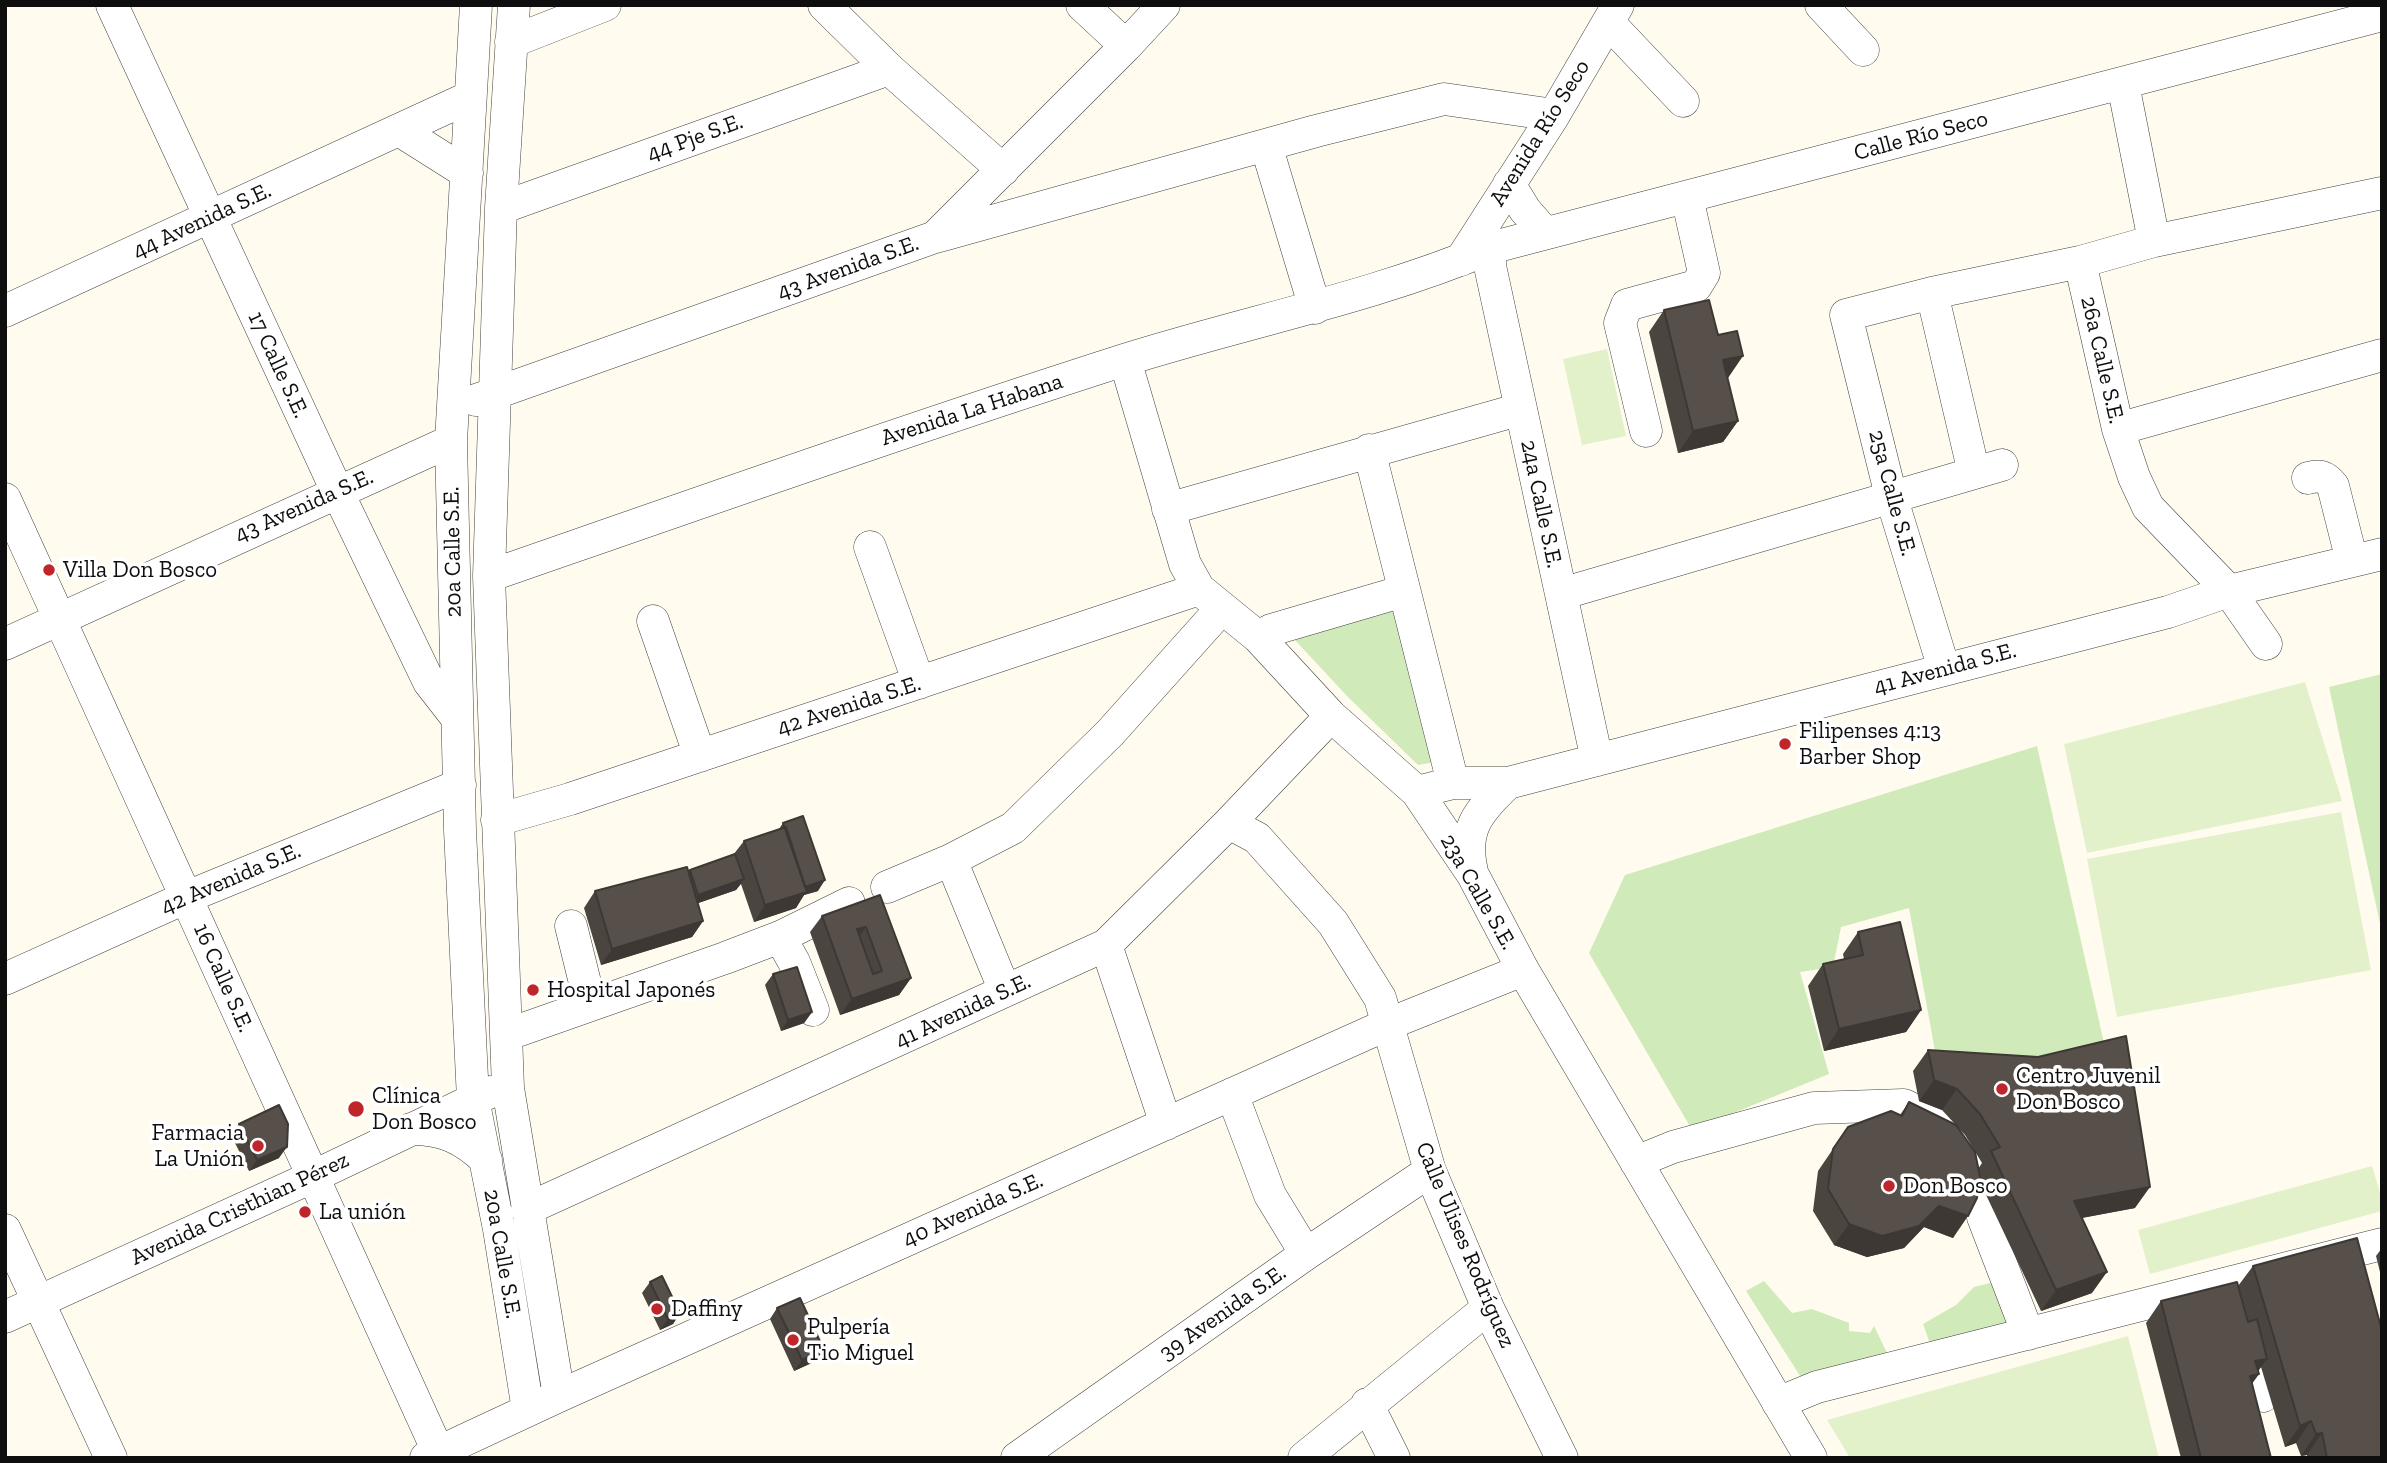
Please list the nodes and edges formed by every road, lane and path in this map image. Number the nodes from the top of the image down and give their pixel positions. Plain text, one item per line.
1 (112, 5) edge
2 (514, 5) edge
3 (605, 5) edge
4 (824, 5) edge
5 (1082, 5) edge
6 (1821, 5) edge
7 (474, 7) edge
8 (1166, 7) edge
9 (1613, 13) edge
10 (2382, 15) edge
11 (511, 42) junction
12 (1126, 46) junction
13 (1863, 50) dead end
14 (888, 69) junction
15 (2123, 84) junction
16 (470, 97) junction
17 (1683, 101) dead end
18 (1554, 115) junction
19 (399, 130) junction
20 (1266, 145) junction
21 (1003, 170) junction
22 (467, 173) junction
23 (1509, 184) junction
24 (2382, 193) edge
25 (1687, 197) junction
26 (501, 208) junction
27 (209, 217) junction
28 (1545, 233) junction
29 (935, 237) junction
30 (2154, 241) junction
31 (1490, 248) junction
32 (1461, 260) junction
33 (2080, 262) junction
34 (1932, 293) junction
35 (1315, 308) junction
36 (5, 311) edge
37 (2382, 355) edge
38 (1125, 360) junction
39 (494, 394) junction
40 (455, 408) junction
41 (1521, 409) junction
42 (2118, 429) junction
43 (1646, 431) dead end
44 (451, 441) junction
45 (1369, 450) junction
46 (2308, 478) dead end
47 (337, 491) junction
48 (1891, 496) junction
49 (5, 499) edge
50 (1168, 509) junction
51 (870, 547) dead end
52 (2367, 557) edge
53 (489, 576) junction
54 (1404, 590) junction
55 (2229, 591) junction
56 (1561, 594) junction
57 (1211, 598) junction
58 (60, 619) junction
59 (653, 621) dead end
60 (1258, 637) junction
61 (5, 644) edge
62 (2266, 644) dead end
63 (1944, 669) junction
64 (919, 683) junction
65 (1331, 716) junction
66 (457, 718) junction
67 (701, 756) junction
68 (1597, 760) junction
69 (1452, 783) junction
70 (1508, 783) junction
71 (460, 785) junction
72 (1417, 792) junction
73 (399, 810) junction
74 (497, 820) junction
75 (1229, 823) junction
76 (460, 830) junction
77 (951, 860) junction
78 (1473, 876) junction
79 (887, 887) dead end
80 (187, 897) junction
81 (849, 903) edge
82 (570, 926) dead end
83 (780, 937) junction
84 (1106, 945) junction
85 (1522, 970) junction
86 (5, 979) edge
87 (1006, 992) junction
88 (590, 1003) junction
89 (813, 1010) edge
90 (1386, 1025) junction
91 (506, 1035) junction
92 (508, 1088) junction
93 (1232, 1094) junction
94 (473, 1098) junction
95 (1166, 1124) junction
96 (411, 1129) junction
97 (486, 1160) junction
98 (1636, 1162) junction
99 (1430, 1171) junction
100 (312, 1177) junction
101 (527, 1209) junction
102 (5, 1230) edge
103 (2382, 1244) edge
104 (1306, 1254) junction
105 (2232, 1282) junction
106 (39, 1301) junction
107 (1488, 1308) junction
108 (5, 1317) edge
109 (2028, 1334) junction
110 (559, 1396) junction
111 (2263, 1396) dead end
112 (1778, 1403) junction
113 (1367, 1404) junction
114 (528, 1410) junction
115 (435, 1456) edge
116 (111, 1458) edge
117 (1017, 1458) edge
118 (1304, 1458) edge
119 (1394, 1458) edge
120 (1562, 1458) edge
121 (1811, 1458) edge

1 - 27 street, 17 Calle S.E.
2 - 11 street, 20a Calle S.E.
3 - 11 street
4 - 14 street
5 - 12 street
6 - 13 street
7 - 16 street, 20a Calle S.E.
8 - 12 street, 43 Avenida S.E.
9 - 17 street
9 - 18 street, Avenida Río Seco
10 - 15 street, Calle Río Seco
11 - 26 street, 20a Calle S.E.
12 - 21 street, 43 Avenida S.E.
14 - 21 street
14 - 26 street, 44 Pje S.E.
15 - 25 street, Calle Río Seco
15 - 30 street
16 - 19 street, 44 Avenida S.E.
16 - 22 street, 20a Calle S.E.
18 - 20 street
18 - 23 street, Avenida Río Seco
19 - 22 street
19 - 27 street, 44 Avenida S.E.
20 - 29 street
20 - 35 street
21 - 29 street, 43 Avenida S.E.
22 - 40 street, 20a Calle S.E.
23 - 28 street
23 - 32 street, Avenida Río Seco
24 - 30 street
25 - 28 street, Calle Río Seco
25 - 43 street
26 - 39 street, 20a Calle S.E.
27 - 36 street, 44 Avenida S.E.
27 - 47 street, 17 Calle S.E.
28 - 31 street, Calle Río Seco
29 - 39 street, 43 Avenida S.E.
30 - 33 street
31 - 32 street, Calle Río Seco
31 - 41 street, 24a Calle S.E.
32 - 35 street, Avenida La Habana
33 - 34 street
33 - 42 street, 26a Calle S.E.
34 - 48 street, 25a Calle S.E.
34 - 48 street
35 - 38 street, Avenida La Habana
37 - 42 street
38 - 50 street, 23a Calle S.E.
38 - 53 street, Avenida La Habana
39 - 40 street, 43 Avenida S.E.
39 - 53 street, 20a Calle S.E.
40 - 44 street, 20a Calle S.E.
41 - 45 street
41 - 56 street, 24a Calle S.E.
42 - 55 street, 26a Calle S.E.
44 - 47 street, 43 Avenida S.E.
44 - 66 street, 20a Calle S.E.
45 - 50 street
45 - 54 street
46 - 52 street
47 - 58 street, 43 Avenida S.E.
47 - 66 street, 17 Calle S.E.
48 - 56 street
48 - 63 street, 25a Calle S.E.
49 - 58 street, 16 Calle S.E.
50 - 57 street, 23a Calle S.E.
51 - 64 street
52 - 55 street, 41 Avenida S.E.
53 - 74 street, 20a Calle S.E.
54 - 60 street
54 - 69 street
55 - 62 street, 26a Calle S.E.
55 - 63 street, 41 Avenida S.E.
56 - 68 street, 24a Calle S.E.
57 - 60 street, 23a Calle S.E.
57 - 64 street, 42 Avenida S.E.
57 - 77 street
58 - 61 street, 43 Avenida S.E.
58 - 80 street, 16 Calle S.E.
59 - 67 street
60 - 65 street, 23a Calle S.E.
63 - 68 street, 41 Avenida S.E.
64 - 67 street, 42 Avenida S.E.
65 - 72 street, 23a Calle S.E.
65 - 75 street, 41 Avenida S.E.
66 - 71 street, 20a Calle S.E.
67 - 74 street, 42 Avenida S.E.
68 - 70 street, 41 Avenida S.E.
69 - 70 street, 41 Avenida S.E.
69 - 72 street, 41 Avenida S.E.
70 - 78 street
71 - 73 street, 42 Avenida S.E.
71 - 76 street, 20a Calle S.E.
72 - 78 street, 23a Calle S.E.
73 - 76 street
73 - 80 street, 42 Avenida S.E.
74 - 91 street, 20a Calle S.E.
75 - 84 street, 41 Avenida S.E.
75 - 90 street, Calle Ulises Rodríguez
76 - 94 street, 20a Calle S.E.
77 - 79 street
77 - 87 street
78 - 85 street, 23a Calle S.E.
80 - 86 street, 42 Avenida S.E.
80 - 100 street, 16 Calle S.E.
81 - 83 street
82 - 88 street
83 - 88 street
83 - 89 street
84 - 87 street, 41 Avenida S.E.
84 - 95 street
85 - 90 street, 40 Avenida S.E.
85 - 98 street, 23a Calle S.E.
87 - 101 street, 41 Avenida S.E.
88 - 91 street
90 - 93 street, 40 Avenida S.E.
90 - 99 street, Calle Ulises Rodríguez
91 - 92 street, 20a Calle S.E.
92 - 94 street
92 - 101 street, 20a Calle S.E.
93 - 95 street, 40 Avenida S.E.
93 - 104 street
94 - 96 street, Avenida Cristhian Pérez
94 - 97 street, 20a Calle S.E.
95 - 110 street, 40 Avenida S.E.
96 - 97 street
96 - 100 street, Avenida Cristhian Pérez
97 - 114 street, 20a Calle S.E.
98 - 109 street
98 - 112 street, 23a Calle S.E.
99 - 104 street, 39 Avenida S.E.
99 - 107 street, Calle Ulises Rodríguez
100 - 106 street, Avenida Cristhian Pérez
100 - 115 street, 16 Calle S.E.
101 - 110 street, 20a Calle S.E.
102 - 106 street
103 - 105 street
104 - 117 street, 39 Avenida S.E.
105 - 109 street
105 - 111 street
106 - 108 street, Avenida Cristhian Pérez
106 - 116 street
107 - 113 street
107 - 120 street, Calle Ulises Rodríguez
109 - 112 street
110 - 114 street, 40 Avenida S.E.
112 - 121 street, 23a Calle S.E.
113 - 118 street
113 - 119 street
114 - 115 street, 40 Avenida S.E.

